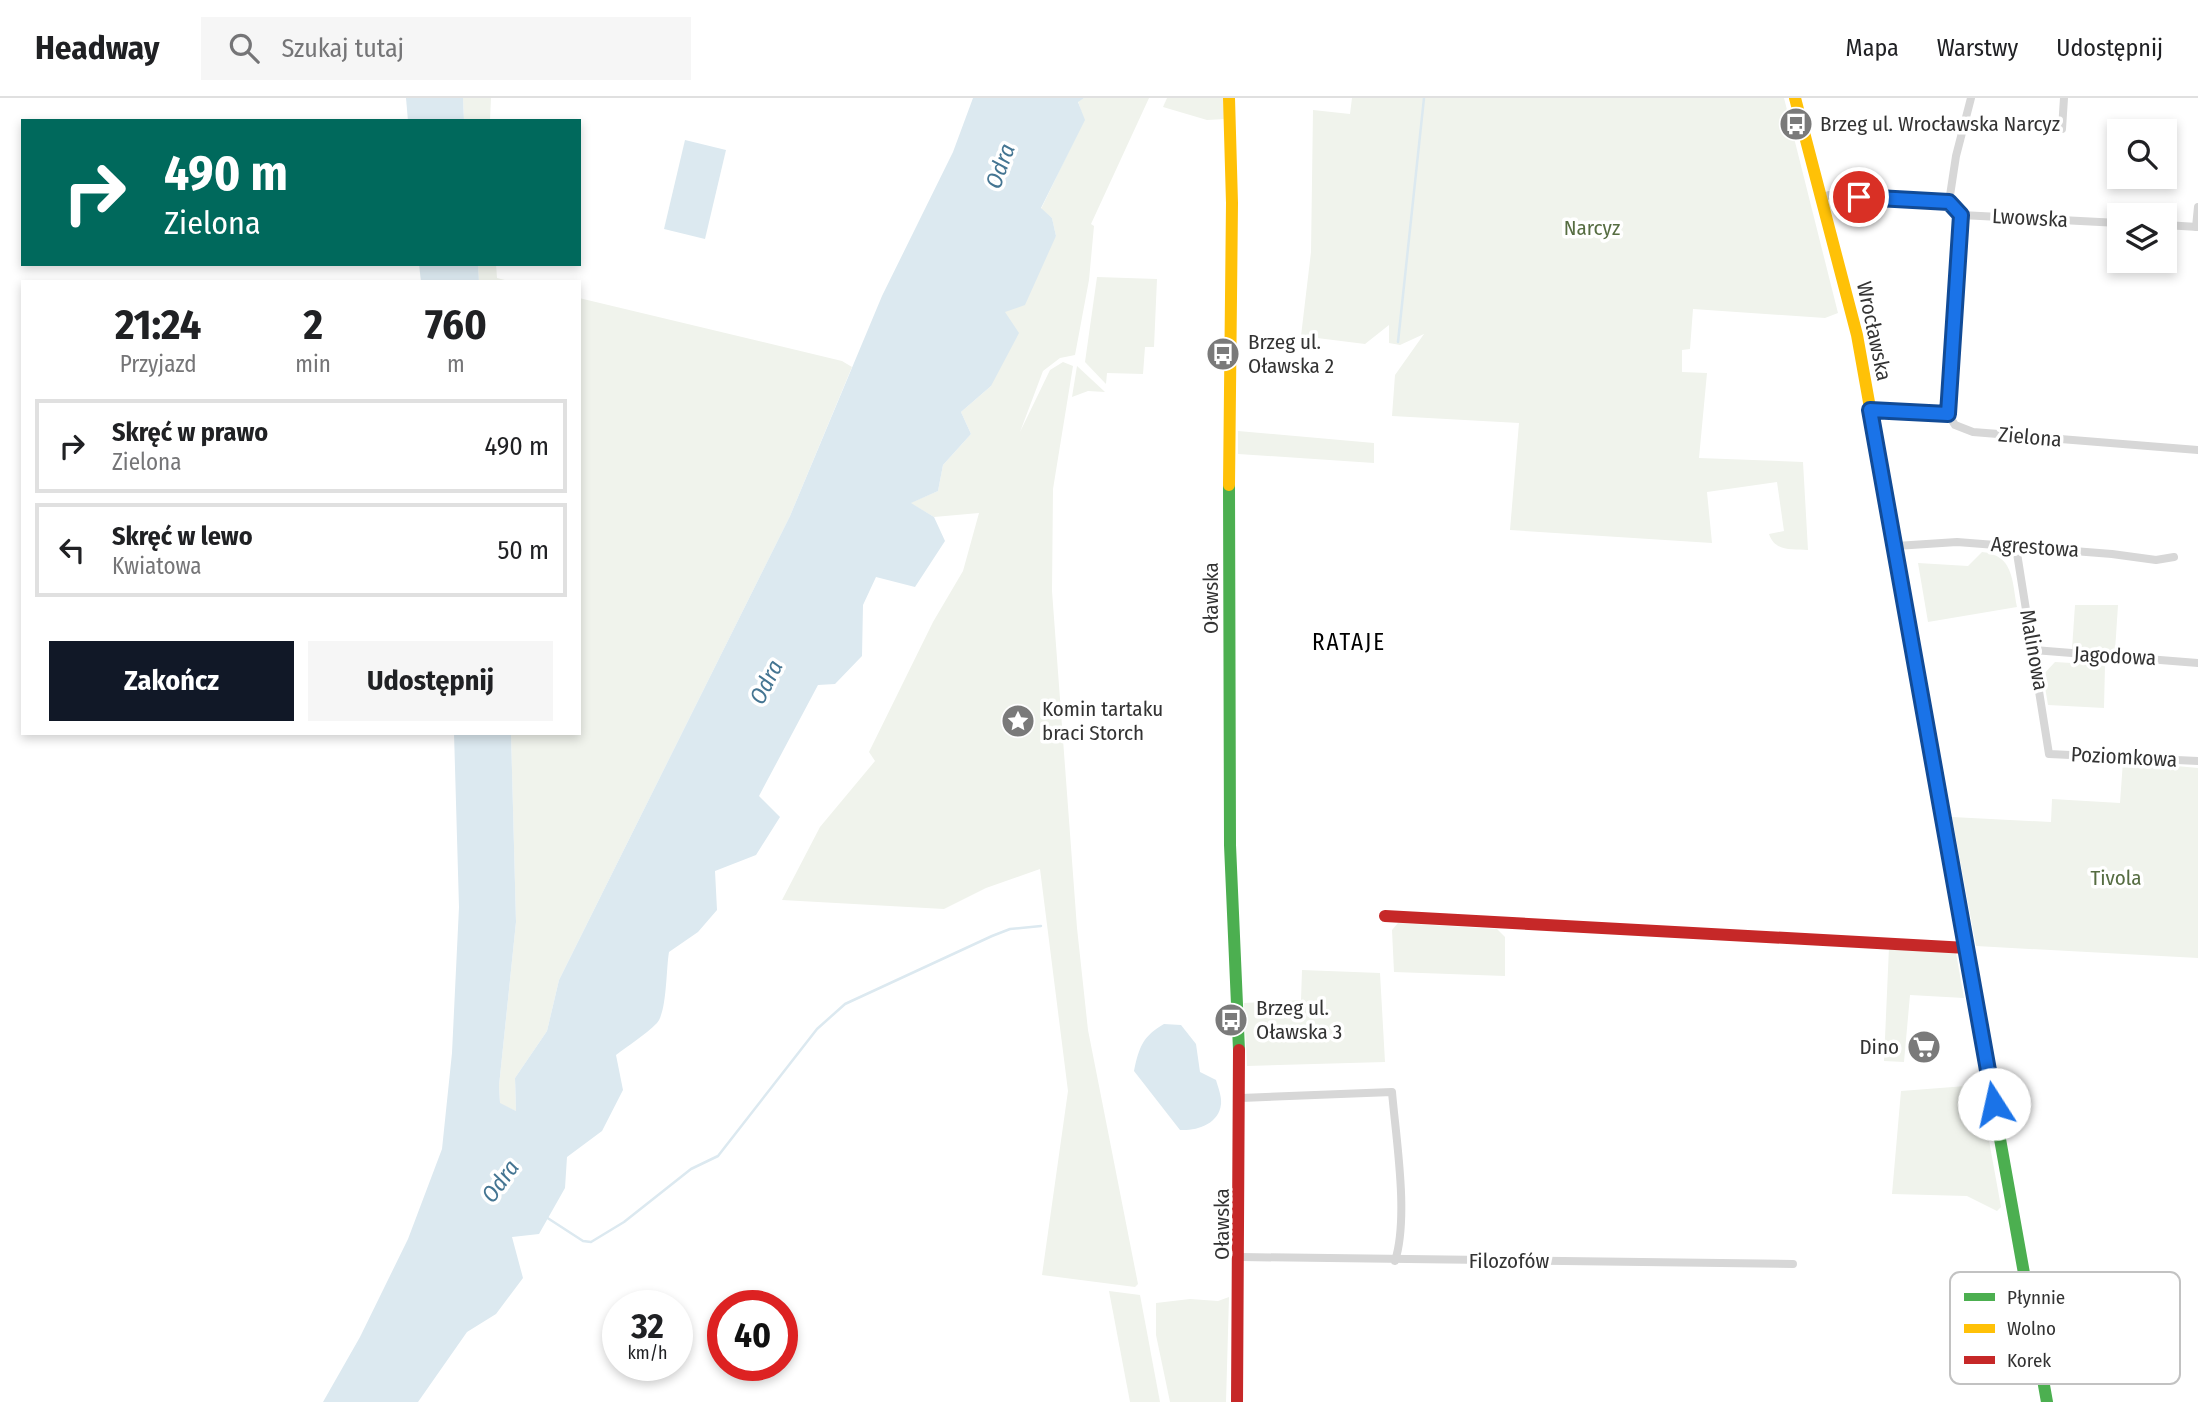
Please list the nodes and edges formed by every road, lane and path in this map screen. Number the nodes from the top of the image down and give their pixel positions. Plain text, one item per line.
1 (1229, 98) edge
2 (1795, 98) edge
3 (1971, 98) edge
4 (2064, 98) edge
5 (2062, 129) dead end
6 (1822, 198) junction
7 (1949, 202) junction
8 (2198, 207) edge
9 (1961, 215) junction
10 (2107, 222) edge
11 (2177, 226) edge
12 (2197, 227) edge
13 (1870, 410) junction
14 (1948, 414) junction
15 (2198, 450) edge
16 (1896, 546) junction
17 (2016, 547) junction
18 (2174, 558) dead end
19 (2034, 650) junction
20 (2197, 662) edge
21 (2049, 754) joint
22 (2198, 761) edge
23 (1385, 916) dead end
24 (1967, 948) junction
25 (1241, 1098) junction
26 (1241, 1256) junction
27 (1395, 1261) junction
28 (1793, 1264) dead end
29 (2024, 1272) edge
30 (2044, 1384) edge
31 (1237, 1402) edge
32 (2047, 1402) edge

1 - 25 street, Oławska
2 - 6 street, Wrocławska
3 - 7 street
4 - 5 street
6 - 7 street
6 - 13 street, Wrocławska
7 - 9 street, Lwowska
8 - 12 street
9 - 10 street, Lwowska
9 - 14 street
11 - 12 street
13 - 14 street
13 - 16 street, Wrocławska
14 - 15 street, Zielona
16 - 17 street, Agrestowa
16 - 24 street, Wrocławska
17 - 18 street, Agrestowa
17 - 19 street, Malinowa
19 - 20 street, Jagodowa
19 - 21 street, Malinowa
21 - 22 street, Poziomkowa
23 - 24 street
24 - 29 street, Wrocławska
25 - 26 street, Oławska
25 - 27 street
26 - 27 street, Filozofów
26 - 31 street, Oławska
27 - 28 street, Filozofów
30 - 32 street, Wrocławska

